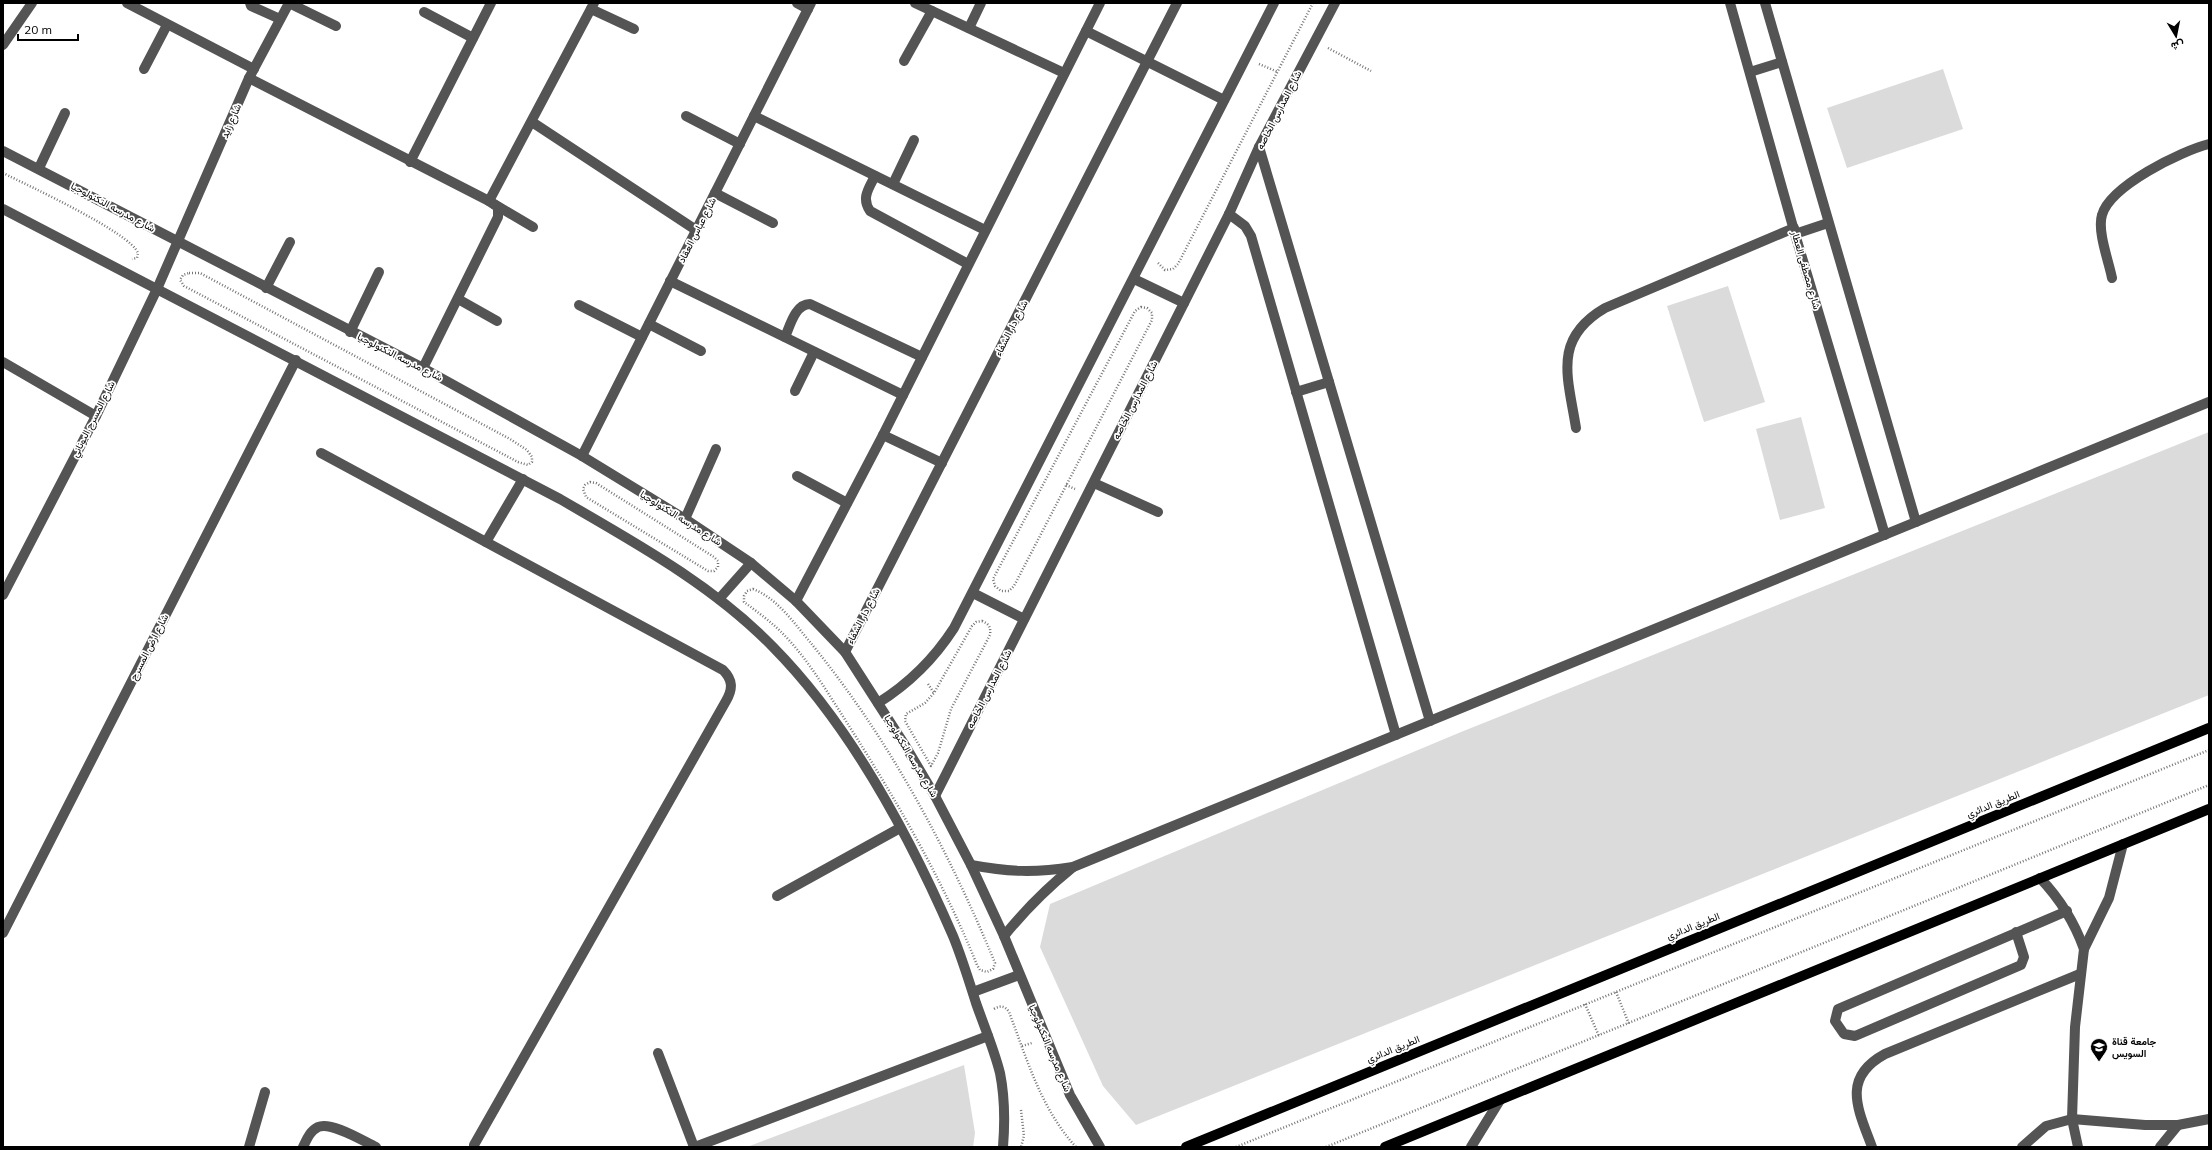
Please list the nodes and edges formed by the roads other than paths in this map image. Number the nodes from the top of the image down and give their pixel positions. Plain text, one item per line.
1 (32, 3) edge
2 (127, 3) edge
3 (250, 3) edge
4 (289, 3) edge
5 (491, 3) edge
6 (797, 3) edge
7 (915, 3) edge
8 (981, 3) edge
9 (1100, 3) edge
10 (1177, 3) edge
11 (1274, 3) edge
12 (1335, 3) edge
13 (1730, 3) edge
14 (1764, 3) edge
15 (593, 6) edge
16 (810, 6) edge
17 (932, 11) junction
18 (424, 12) dead end
19 (280, 20) junction
20 (167, 25) junction
21 (336, 26) dead end
22 (969, 28) junction
23 (634, 29) dead end
24 (1086, 31) junction
25 (473, 38) junction
26 (3, 45) edge
27 (904, 61) dead end
28 (1147, 61) junction
29 (1782, 62) junction
30 (144, 69) dead end
31 (1750, 72) junction
32 (252, 73) junction
33 (1064, 73) junction
34 (1224, 100) junction
35 (65, 112) dead end
36 (686, 116) dead end
37 (754, 116) junction
38 (532, 122) junction
39 (914, 140) dead end
40 (740, 144) junction
41 (2209, 144) edge
42 (1259, 147) junction
43 (3, 151) edge
44 (410, 162) junction
45 (39, 168) junction
46 (875, 176) junction
47 (893, 184) junction
48 (715, 193) junction
49 (492, 202) junction
50 (3, 209) edge
51 (1229, 214) junction
52 (773, 223) dead end
53 (1828, 223) junction
54 (533, 227) dead end
55 (696, 230) junction
56 (985, 230) junction
57 (1794, 231) junction
58 (179, 242) junction
59 (290, 242) dead end
60 (968, 264) junction
61 (379, 272) dead end
62 (2112, 278) dead end
63 (1134, 279) junction
64 (670, 281) junction
65 (266, 288) junction
66 (157, 289) junction
67 (458, 299) junction
68 (1184, 304) junction
69 (579, 305) dead end
70 (497, 321) dead end
71 (649, 324) junction
72 (350, 332) junction
73 (642, 337) junction
74 (785, 338) junction
75 (701, 351) dead end
76 (814, 352) junction
77 (922, 357) junction
78 (296, 360) junction
79 (3, 362) edge
80 (423, 368) junction
81 (1329, 382) junction
82 (795, 391) dead end
83 (1296, 392) junction
84 (903, 395) junction
85 (2209, 402) edge
86 (96, 416) junction
87 (1576, 428) dead end
88 (883, 435) junction
89 (716, 449) dead end
90 (321, 453) dead end
91 (582, 456) junction
92 (942, 463) junction
93 (797, 476) dead end
94 (523, 479) junction
95 (1094, 482) junction
96 (847, 503) junction
97 (1158, 512) dead end
98 (685, 519) junction
99 (1916, 522) junction
100 (1885, 535) junction
101 (486, 542) junction
102 (751, 562) junction
103 (972, 593) junction
104 (3, 595) edge
105 (719, 599) junction
106 (796, 601) junction
107 (1024, 620) junction
108 (844, 652) junction
109 (878, 703) junction
110 (1430, 722) junction
111 (2209, 728) edge
112 (1396, 735) junction
113 (935, 796) junction
114 (2209, 809) edge
115 (900, 828) junction
116 (2123, 844) junction
117 (971, 865) junction
118 (1073, 867) junction
119 (2040, 878) junction
120 (777, 896) dead end
121 (2067, 910) junction
122 (2016, 932) junction
123 (3, 933) edge
124 (1004, 936) junction
125 (2084, 949) junction
126 (2080, 974) junction
127 (1019, 975) junction
128 (973, 992) junction
129 (988, 1036) junction
130 (658, 1053) dead end
131 (265, 1092) dead end
132 (1500, 1100) junction
133 (2072, 1119) junction
134 (2209, 1119) edge
135 (2178, 1125) junction
136 (474, 1145) dead end
137 (249, 1147) edge
138 (304, 1147) edge
139 (376, 1147) edge
140 (695, 1147) edge
141 (1003, 1147) edge
142 (1100, 1147) edge
143 (1186, 1147) edge
144 (1385, 1147) edge
145 (1471, 1147) edge
146 (1872, 1147) edge
147 (2022, 1147) edge
148 (2078, 1147) edge
149 (2160, 1147) edge

1 - 26 street
2 - 20 street
3 - 19 street
4 - 19 street, شارع زايد
4 - 21 street
5 - 25 street
6 - 16 street
7 - 17 street
8 - 22 street
9 - 24 street
10 - 28 street, شارع دار الشفاء
11 - 34 street
12 - 42 street, شارع المدارس الخاصه
13 - 31 street, شارع مصطفى العطار
14 - 29 street
15 - 23 street
15 - 38 street
16 - 37 street, شارع عباس العقاد
17 - 22 street
17 - 27 street
18 - 25 street
19 - 32 street, شارع زايد
20 - 30 street
20 - 32 street
22 - 33 street
24 - 28 street
24 - 33 street
25 - 44 street
28 - 34 street
28 - 92 street, شارع دار الشفاء
29 - 31 street
29 - 53 street
31 - 57 street, شارع مصطفى العطار
32 - 44 street
32 - 58 street, شارع زايد
33 - 56 street
34 - 63 street
35 - 45 street
36 - 40 street
37 - 40 street, شارع عباس العقاد
37 - 46 street
38 - 49 street
38 - 55 street
39 - 47 street
40 - 48 street, شارع عباس العقاد
41 - 62 street
42 - 51 street, شارع المدارس الخاصه
42 - 81 street
43 - 45 street, شارع مدرسه التكنولوجيا
44 - 49 street
45 - 58 street, شارع مدرسه التكنولوجيا
46 - 47 street
46 - 60 street
47 - 56 street
48 - 52 street
48 - 55 street, شارع عباس العقاد
49 - 54 street
49 - 67 street
50 - 66 street
51 - 68 street, شارع المدارس الخاصه
51 - 83 street
53 - 57 street
53 - 99 street
55 - 64 street, شارع عباس العقاد
56 - 60 street
57 - 87 street
57 - 100 street, شارع مصطفى العطار
58 - 65 street, شارع مدرسه التكنولوجيا
58 - 66 street, شارع المسرح اليوناني
59 - 65 street
60 - 77 street
61 - 72 street
63 - 68 street
63 - 103 street
64 - 71 street, شارع عباس العقاد
64 - 74 street
65 - 72 street, شارع مدرسه التكنولوجيا
66 - 78 street
66 - 86 street, شارع المسرح اليوناني
67 - 70 street
67 - 80 street
68 - 95 street, شارع المدارس الخاصه
69 - 73 street
71 - 73 street, شارع عباس العقاد
71 - 75 street
72 - 80 street, شارع مدرسه التكنولوجيا
73 - 91 street, شارع عباس العقاد
74 - 76 street
74 - 77 street
76 - 82 street
76 - 84 street
77 - 84 street
78 - 94 street
78 - 123 street, شارع ارض المسرح
79 - 86 street
80 - 91 street, شارع مدرسه التكنولوجيا
81 - 83 street
81 - 110 street
83 - 112 street
84 - 88 street
85 - 99 street
86 - 104 street, شارع المسرح اليوناني
88 - 92 street
88 - 96 street
89 - 98 street
90 - 101 street
91 - 98 street, شارع مدرسه التكنولوجيا
92 - 108 street, شارع دار الشفاء
93 - 96 street
94 - 101 street
94 - 105 street
95 - 97 street
95 - 107 street, شارع المدارس الخاصه
96 - 106 street
98 - 102 street, شارع مدرسه التكنولوجيا
99 - 100 street
100 - 110 street
101 - 136 street
102 - 105 street
102 - 106 street, شارع مدرسه التكنولوجيا
103 - 107 street
103 - 109 street
105 - 115 street
106 - 108 street, شارع مدرسه التكنولوجيا
107 - 113 street, شارع المدارس الخاصه
108 - 109 street, شارع مدرسه التكنولوجيا
109 - 113 street, شارع مدرسه التكنولوجيا
110 - 112 street
111 - 143 main road, الطريق الدائري
112 - 118 street
113 - 117 street, شارع مدرسه التكنولوجيا
114 - 116 main road
115 - 120 street
115 - 128 street
116 - 119 main road
116 - 125 street
117 - 118 street
117 - 124 street, شارع مدرسه التكنولوجيا
118 - 124 street
119 - 121 street
119 - 132 main road
121 - 122 street
121 - 125 street
122 - 122 street
124 - 127 street, شارع مدرسه التكنولوجيا
125 - 126 street
126 - 133 street
126 - 146 street
127 - 128 street
127 - 142 street, شارع مدرسه التكنولوجيا
128 - 129 street
129 - 140 street
129 - 141 street
130 - 140 street
131 - 137 street
132 - 144 main road
132 - 145 street
133 - 135 street
133 - 147 street
133 - 148 street
134 - 135 street
135 - 149 street
138 - 139 street

